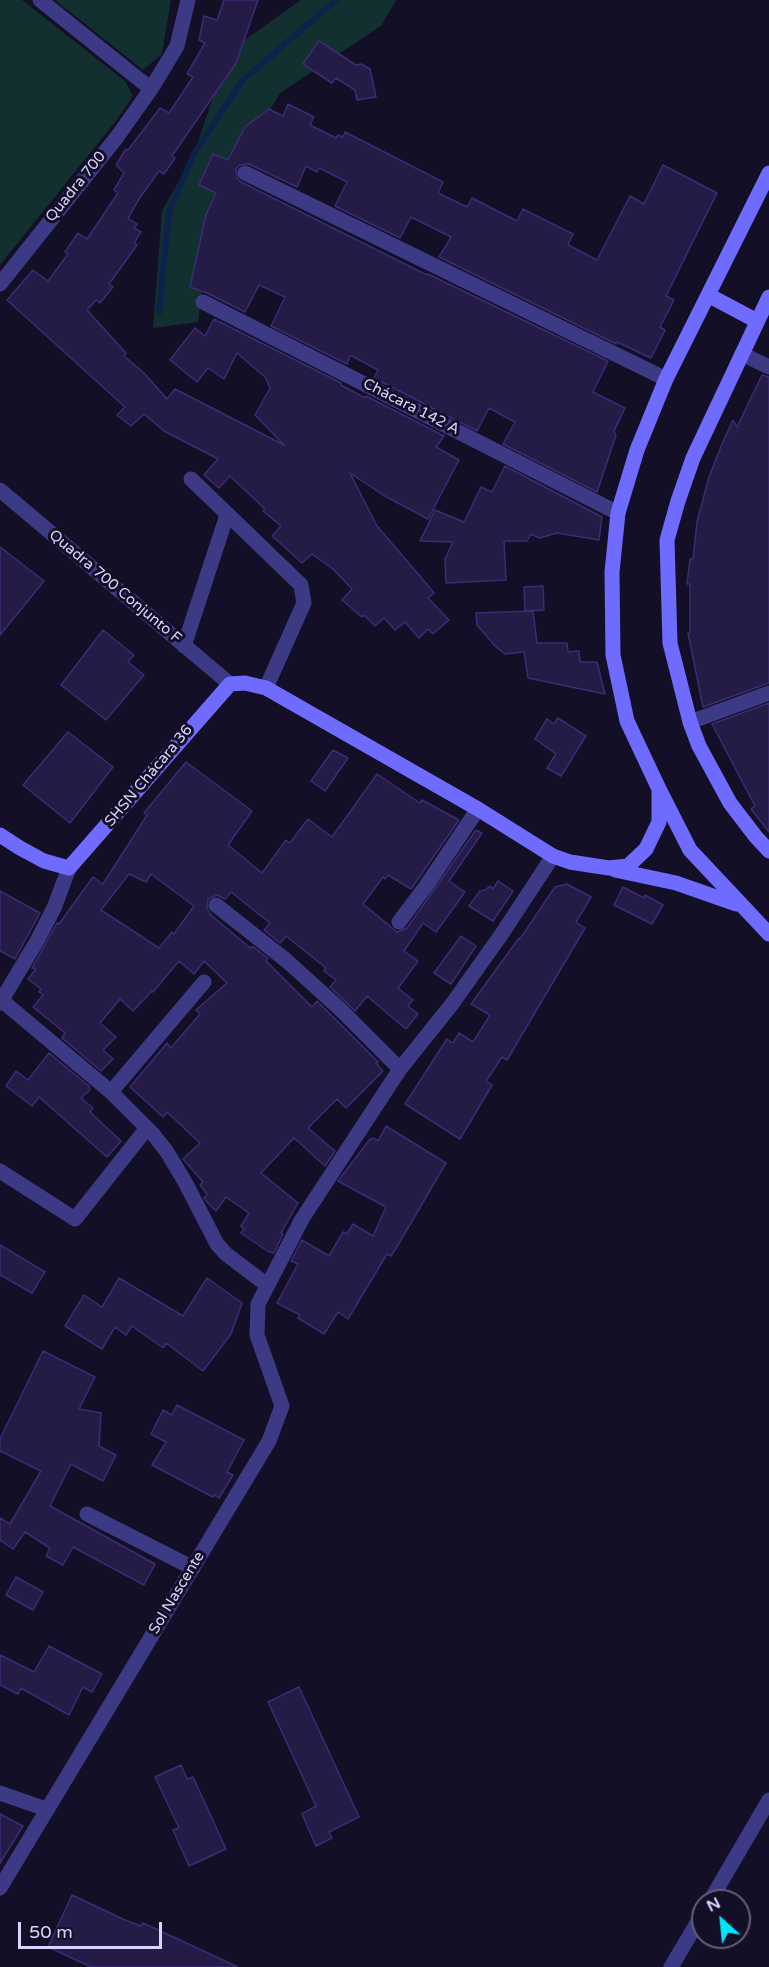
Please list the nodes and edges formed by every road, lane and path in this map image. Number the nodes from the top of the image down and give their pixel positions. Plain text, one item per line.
1 (40, 0) edge
2 (188, 0) edge
3 (151, 89) junction
4 (245, 173) dead end
5 (769, 173) edge
6 (0, 284) edge
7 (708, 295) junction
8 (769, 297) edge
9 (203, 302) dead end
10 (757, 321) junction
11 (742, 354) junction
12 (769, 367) edge
13 (666, 379) junction
14 (191, 479) dead end
15 (0, 490) edge
16 (618, 513) junction
17 (227, 515) junction
18 (184, 646) junction
19 (230, 684) junction
20 (266, 688) junction
21 (769, 693) edge
22 (690, 722) junction
23 (659, 789) junction
24 (478, 809) junction
25 (0, 835) edge
26 (769, 851) edge
27 (553, 855) junction
28 (69, 868) junction
29 (609, 868) junction
30 (216, 904) dead end
31 (741, 906) junction
32 (399, 922) dead end
33 (769, 934) edge
34 (204, 982) dead end
35 (1, 1001) edge
36 (400, 1069) junction
37 (111, 1092) junction
38 (147, 1128) junction
39 (0, 1171) edge
40 (267, 1285) junction
41 (87, 1514) dead end
42 (193, 1568) junction
43 (0, 1793) edge
44 (769, 1800) edge
45 (46, 1809) junction
46 (0, 1887) edge
47 (717, 1889) edge
48 (691, 1933) edge
49 (671, 1967) edge

1 - 3 street
2 - 3 street, Quadra 700
3 - 6 street, Quadra 700
4 - 13 street
5 - 7 street
7 - 10 street
7 - 13 street
8 - 10 street
9 - 16 street, Chácara 142 A
10 - 11 street
11 - 12 street
11 - 22 street
13 - 16 street
14 - 17 street
15 - 18 street, Quadra 700 Conjunto F
16 - 23 street
17 - 18 street
17 - 20 street
18 - 19 street, Quadra 700 Conjunto F
19 - 20 street
19 - 28 street, SHSN Chácara 36
20 - 24 street
21 - 22 street
22 - 26 street
23 - 29 street
23 - 31 street
24 - 27 street
24 - 32 street
25 - 28 street
27 - 29 street
27 - 36 street, Sol Nascente
28 - 35 street
29 - 31 street
30 - 36 street
31 - 33 street
34 - 37 street
35 - 37 street
36 - 40 street, Sol Nascente
37 - 38 street
38 - 39 street
38 - 40 street
40 - 42 street, Sol Nascente
41 - 42 street
42 - 45 street, Sol Nascente
43 - 45 street
44 - 47 street
45 - 46 street, Sol Nascente
48 - 49 street

